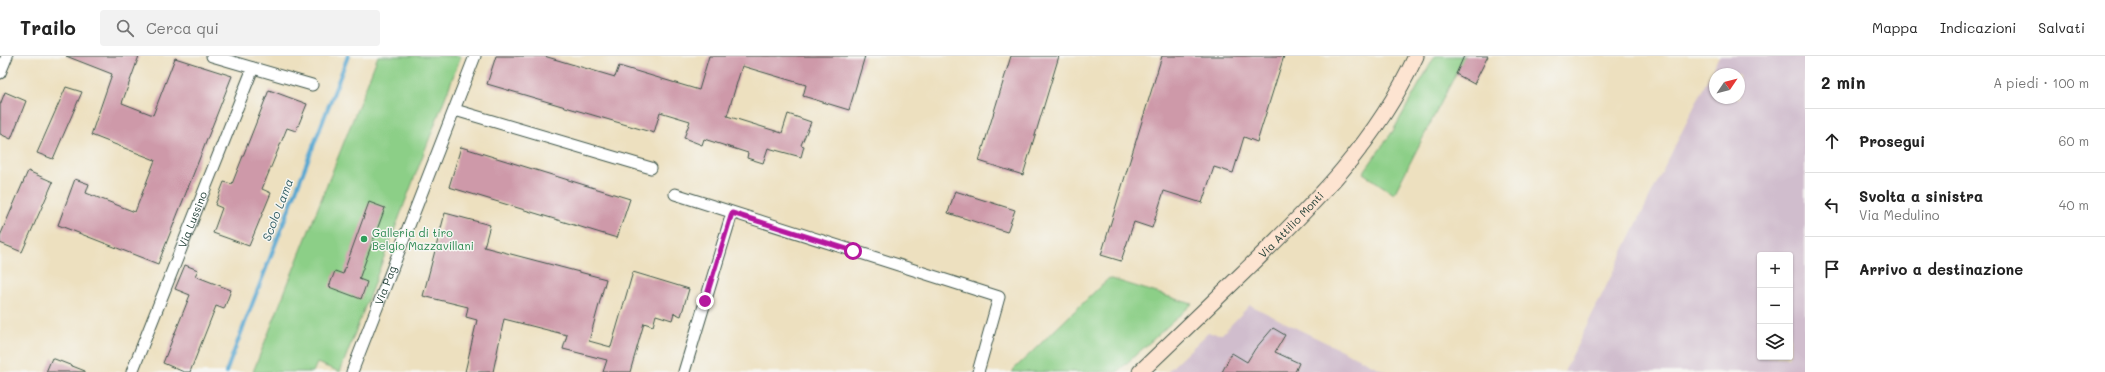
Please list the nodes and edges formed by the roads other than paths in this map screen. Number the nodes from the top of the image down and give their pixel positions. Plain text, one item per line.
1 (7, 56) edge
2 (212, 56) edge
3 (475, 56) edge
4 (1416, 56) edge
5 (253, 68) junction
6 (0, 73) edge
7 (312, 86) dead end
8 (455, 110) junction
9 (651, 168) dead end
10 (676, 194) dead end
11 (732, 213) junction
12 (132, 372) edge
13 (352, 372) edge
14 (684, 372) edge
15 (978, 372) edge
16 (1140, 372) edge

1 - 6 street
2 - 5 street
3 - 8 street, Via Pag
4 - 16 main road, Via Attilio Monti
5 - 7 street
5 - 12 street, Via Lussino
8 - 9 street
8 - 13 street, Via Pag
10 - 11 street
11 - 14 street
11 - 15 street

